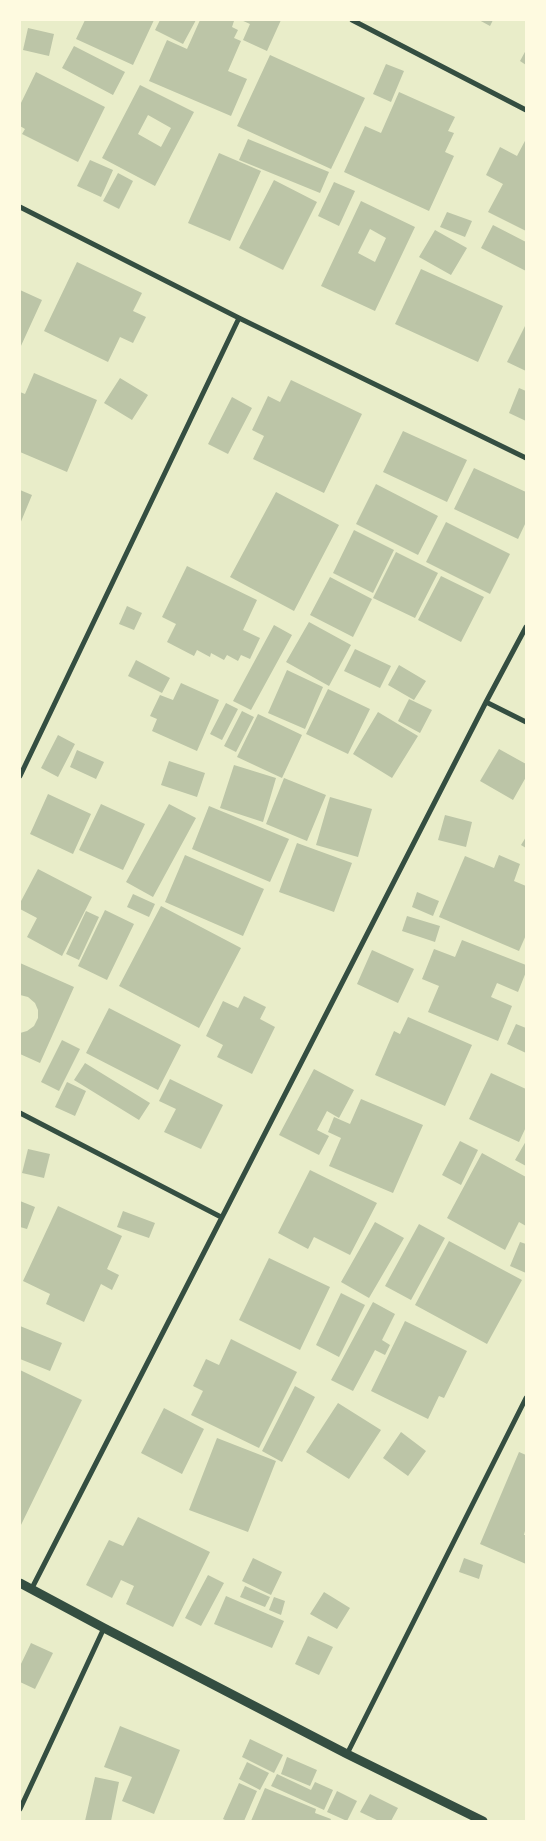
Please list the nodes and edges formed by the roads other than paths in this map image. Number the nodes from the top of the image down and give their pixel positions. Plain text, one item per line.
1 (352, 20) edge
2 (526, 110) edge
3 (20, 207) edge
4 (239, 318) junction
5 (526, 458) edge
6 (526, 627) edge
7 (486, 702) junction
8 (526, 722) edge
9 (20, 776) edge
10 (20, 1113) edge
11 (221, 1217) junction
12 (526, 1398) edge
13 (523, 1410) edge
14 (20, 1582) edge
15 (32, 1588) junction
16 (104, 1628) junction
17 (347, 1754) junction
18 (20, 1809) edge
19 (483, 1821) edge

1 - 2 street
3 - 4 street
4 - 5 street
4 - 9 street
6 - 7 street
7 - 8 street
7 - 11 street
10 - 11 street
11 - 15 street
12 - 13 street
13 - 17 street
14 - 15 street
15 - 16 street
16 - 17 street
16 - 18 street
17 - 19 street

